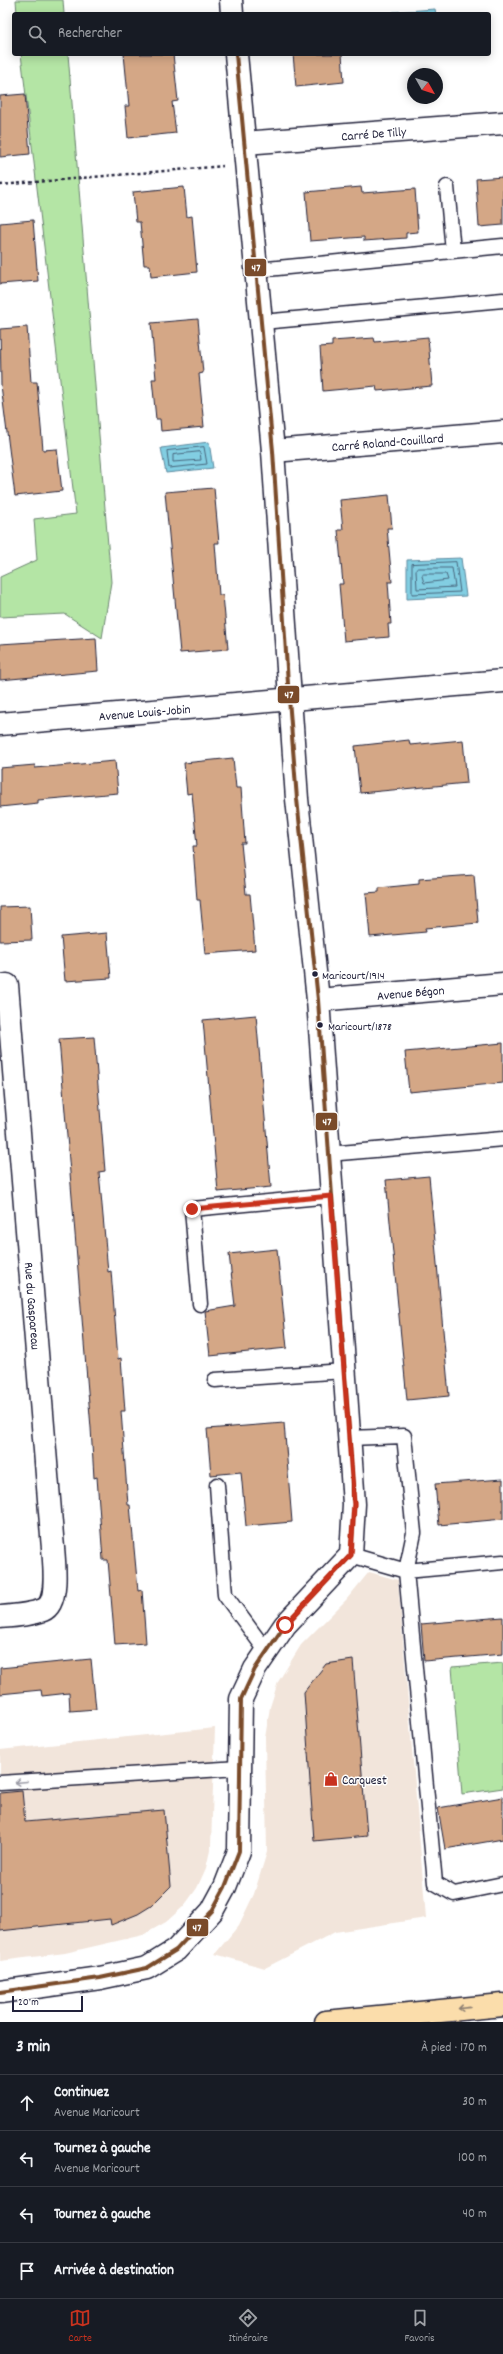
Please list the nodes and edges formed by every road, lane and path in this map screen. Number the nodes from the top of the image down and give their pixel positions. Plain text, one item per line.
1 (231, 0) edge
2 (232, 12) edge
3 (236, 56) edge
4 (503, 123) edge
5 (244, 143) junction
6 (246, 164) junction
7 (0, 185) edge
8 (447, 187) dead end
9 (503, 246) edge
10 (453, 251) junction
11 (257, 270) junction
12 (503, 300) edge
13 (262, 322) junction
14 (503, 432) edge
15 (273, 451) junction
16 (503, 681) edge
17 (289, 699) junction
18 (0, 724) edge
19 (503, 984) edge
20 (0, 986) edge
21 (318, 1000) junction
22 (503, 1139) edge
23 (328, 1154) junction
24 (331, 1196) junction
25 (200, 1304) dead end
26 (344, 1371) junction
27 (214, 1380) dead end
28 (349, 1438) junction
29 (217, 1485) dead end
30 (351, 1555) junction
31 (503, 1562) edge
32 (406, 1571) junction
33 (0, 1617) edge
34 (267, 1652) junction
35 (239, 1768) junction
36 (0, 1783) edge
37 (503, 1884) edge
38 (0, 1992) edge
39 (503, 2004) edge
40 (326, 2022) edge

1 - 2 street
3 - 5 street
4 - 5 street, Carré De Tilly
5 - 6 street
6 - 7 path
6 - 11 street
8 - 10 lane
9 - 10 lane
10 - 11 lane
11 - 13 street
12 - 13 lane
13 - 15 street
14 - 15 street, Carré Roland-Couillard
15 - 17 street
16 - 17 street
17 - 18 street, Avenue Louis-Jobin
17 - 21 street
19 - 21 street, Avenue Bégon
20 - 33 street, Rue du Gaspareau
21 - 23 street
22 - 23 lane
23 - 24 street
24 - 25 lane
24 - 26 street
26 - 27 lane
26 - 28 street
28 - 30 street
28 - 32 lane
29 - 34 lane
30 - 32 lane
30 - 34 street
31 - 32 lane
32 - 37 lane
34 - 35 street
35 -> 36 lane
35 - 38 street
39 -> 40 highway

